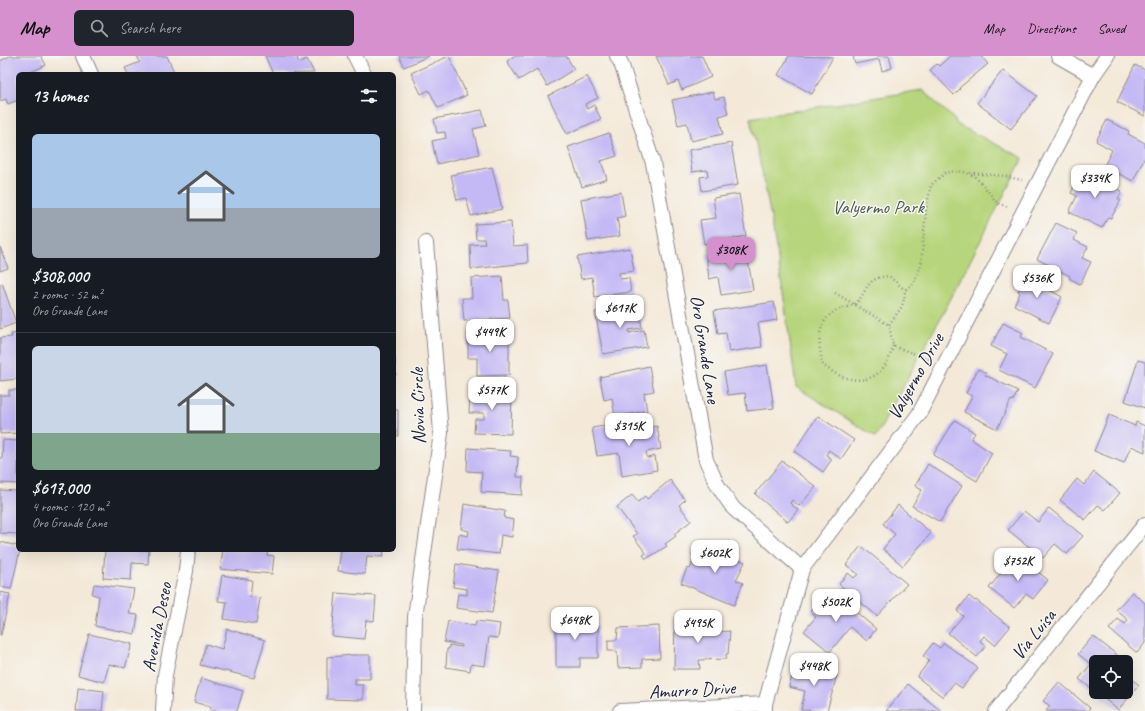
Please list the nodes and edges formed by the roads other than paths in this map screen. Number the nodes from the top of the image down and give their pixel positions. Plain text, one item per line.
1 (83, 56) edge
2 (355, 56) edge
3 (618, 56) edge
4 (1058, 56) edge
5 (1107, 56) edge
6 (90, 72) edge
7 (363, 72) edge
8 (1093, 76) junction
9 (426, 243) dead end
10 (1145, 524) edge
11 (188, 552) edge
12 (802, 569) junction
13 (765, 708) edge
14 (163, 711) edge
15 (413, 711) edge
16 (620, 711) edge
17 (996, 711) edge

1 - 6 street
2 - 7 street
3 - 12 street, Oro Grande Lane
4 - 8 street
5 - 8 street, Valyermo Drive
8 - 12 street, Valyermo Drive
9 - 15 street, Novia Circle
10 - 17 street, Via Luisa
11 - 14 street, Avenida Deseo
12 - 13 street, Valyermo Drive
13 - 16 street, Amurro Drive

